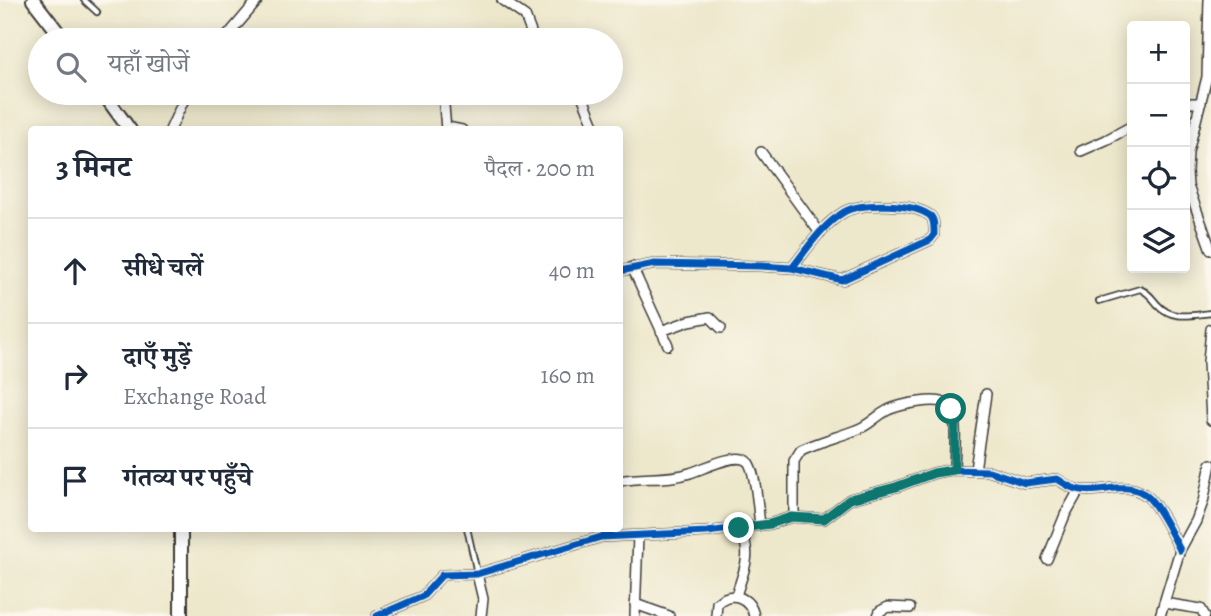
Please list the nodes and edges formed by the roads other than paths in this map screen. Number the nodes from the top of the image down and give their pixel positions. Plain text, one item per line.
1 (33, 0) edge
2 (83, 0) edge
3 (258, 0) edge
4 (502, 0) edge
5 (1209, 0) edge
6 (97, 12) dead end
7 (55, 28) edge
8 (234, 28) edge
9 (529, 28) edge
10 (1190, 103) edge
11 (1201, 103) junction
12 (112, 105) edge
13 (181, 105) edge
14 (444, 105) edge
15 (586, 105) edge
16 (127, 126) edge
17 (172, 126) edge
18 (446, 126) edge
19 (594, 126) edge
20 (1127, 129) edge
21 (1081, 150) dead end
22 (761, 152) dead end
23 (820, 233) junction
24 (1211, 250) edge
25 (632, 267) junction
26 (792, 268) junction
27 (623, 270) edge
28 (1099, 300) dead end
29 (1211, 313) edge
30 (721, 328) dead end
31 (1211, 329) edge
32 (661, 331) junction
33 (668, 345) dead end
34 (986, 394) dead end
35 (1211, 420) edge
36 (1211, 464) edge
37 (954, 470) junction
38 (975, 470) junction
39 (623, 480) edge
40 (1079, 490) junction
41 (794, 517) junction
42 (760, 525) junction
43 (739, 528) junction
44 (181, 532) edge
45 (468, 532) edge
46 (638, 536) junction
47 (1180, 550) junction
48 (1047, 559) dead end
49 (477, 574) junction
50 (736, 596) junction
51 (1164, 603) junction
52 (635, 604) junction
53 (910, 608) dead end
54 (181, 616) edge
55 (377, 616) edge
56 (481, 616) edge
57 (635, 616) edge
58 (669, 616) edge
59 (716, 616) edge
60 (754, 616) edge
61 (878, 616) edge
62 (1160, 616) edge
63 (1205, 616) edge

1 - 7 main road
2 - 6 lane
3 - 8 street
4 - 9 street
5 - 11 street
10 - 11 street
11 - 24 street
12 - 16 main road
13 - 17 street
14 - 18 street
15 - 19 street
20 - 21 street
22 - 23 street
23 - 26 street
23 - 26 street
25 - 26 street
25 - 27 street
25 - 32 street
28 - 29 lane
30 - 32 street
31 - 35 street
32 - 33 street
34 - 38 street
36 - 47 street
37 - 38 street
37 - 41 street
37 - 41 street
38 - 40 street
39 - 42 street
40 - 47 street
40 - 48 street
41 - 42 street
42 - 43 street
43 - 46 street
43 - 50 street
44 - 54 main road
45 - 49 lane
46 - 49 street
46 - 52 street
47 - 51 street
49 - 55 street
49 - 56 street
50 - 59 street
50 - 60 street
51 - 62 street
51 - 63 street
52 - 57 street
52 - 58 street
53 - 61 street

